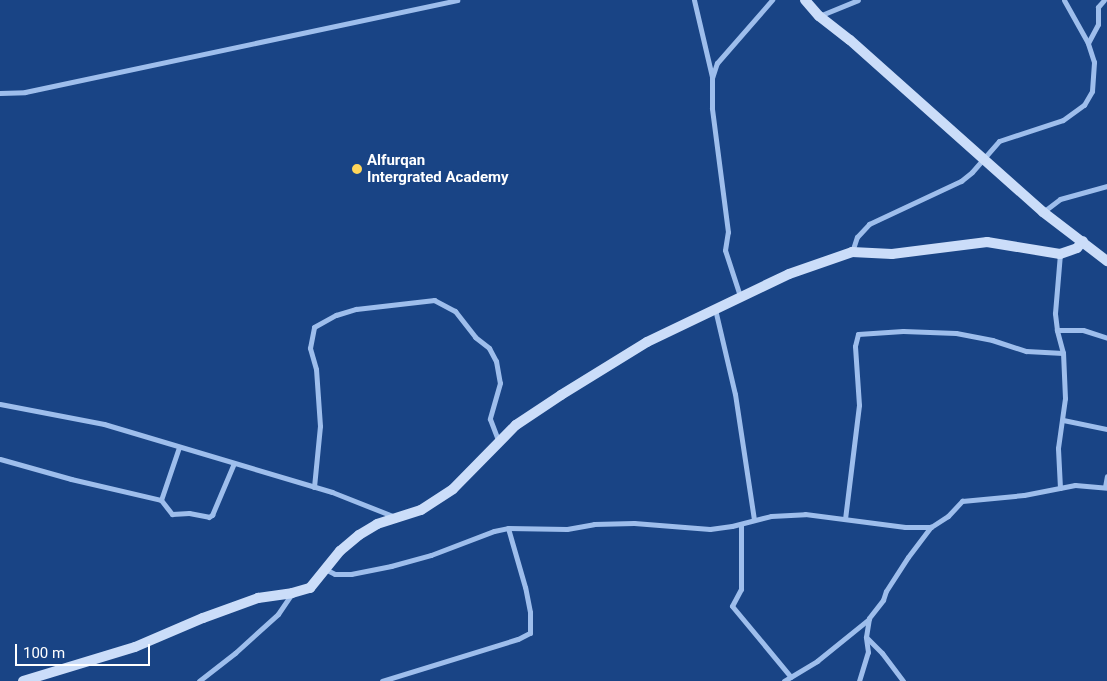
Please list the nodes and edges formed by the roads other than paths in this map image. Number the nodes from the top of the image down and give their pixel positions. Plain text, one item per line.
1 (457, 0) edge
2 (694, 0) edge
3 (772, 0) edge
4 (805, 0) edge
5 (858, 0) edge
6 (1064, 0) edge
7 (1104, 0) edge
8 (819, 16) junction
9 (1088, 43) junction
10 (712, 78) junction
11 (0, 93) edge
12 (984, 158) junction
13 (1107, 186) edge
14 (1042, 212) junction
15 (1083, 241) junction
16 (852, 252) junction
17 (1060, 254) junction
18 (1107, 261) edge
19 (740, 296) junction
20 (715, 308) junction
21 (1057, 330) junction
22 (1107, 338) edge
23 (1063, 353) junction
24 (0, 404) edge
25 (1063, 420) junction
26 (1107, 429) edge
27 (499, 442) junction
28 (179, 447) junction
29 (0, 459) edge
30 (234, 462) junction
31 (1107, 476) edge
32 (314, 487) junction
33 (1106, 487) edge
34 (1060, 488) junction
35 (161, 500) junction
36 (397, 518) junction
37 (754, 519) junction
38 (845, 519) junction
39 (741, 524) junction
40 (931, 527) junction
41 (508, 528) junction
42 (325, 569) junction
43 (292, 593) junction
44 (869, 618) junction
45 (866, 637) junction
46 (791, 677) junction
47 (23, 681) edge
48 (199, 681) edge
49 (382, 681) edge
50 (784, 681) edge
51 (859, 681) edge
52 (903, 681) edge

1 - 11 street
2 - 10 street
3 - 10 street
4 - 8 street
5 - 8 street
6 - 9 street
7 - 9 street
8 - 12 street
9 - 12 street
10 - 19 street
12 - 14 street
12 - 16 street
13 - 14 street
14 - 15 street
15 - 17 street
15 - 18 street
16 - 17 street
16 - 19 street
17 - 21 street
19 - 20 street
20 - 27 street
20 - 37 street
21 - 22 street
21 - 23 street
23 - 25 street
23 - 38 street
24 - 28 street
25 - 26 street
25 - 34 street
27 - 32 street
27 - 36 street
28 - 30 street
28 - 35 street
29 - 35 street
30 - 32 street
30 - 35 street
31 - 33 street
32 - 36 street
33 - 34 street
34 - 40 street
36 - 42 street
37 - 38 street
37 - 39 street
38 - 40 street
39 - 41 street
39 - 46 street
40 - 44 street
41 - 42 street
41 - 49 street
42 - 43 street
43 - 47 street
43 - 48 street
44 - 45 street
44 - 46 street
45 - 51 street
45 - 52 street
46 - 50 street

